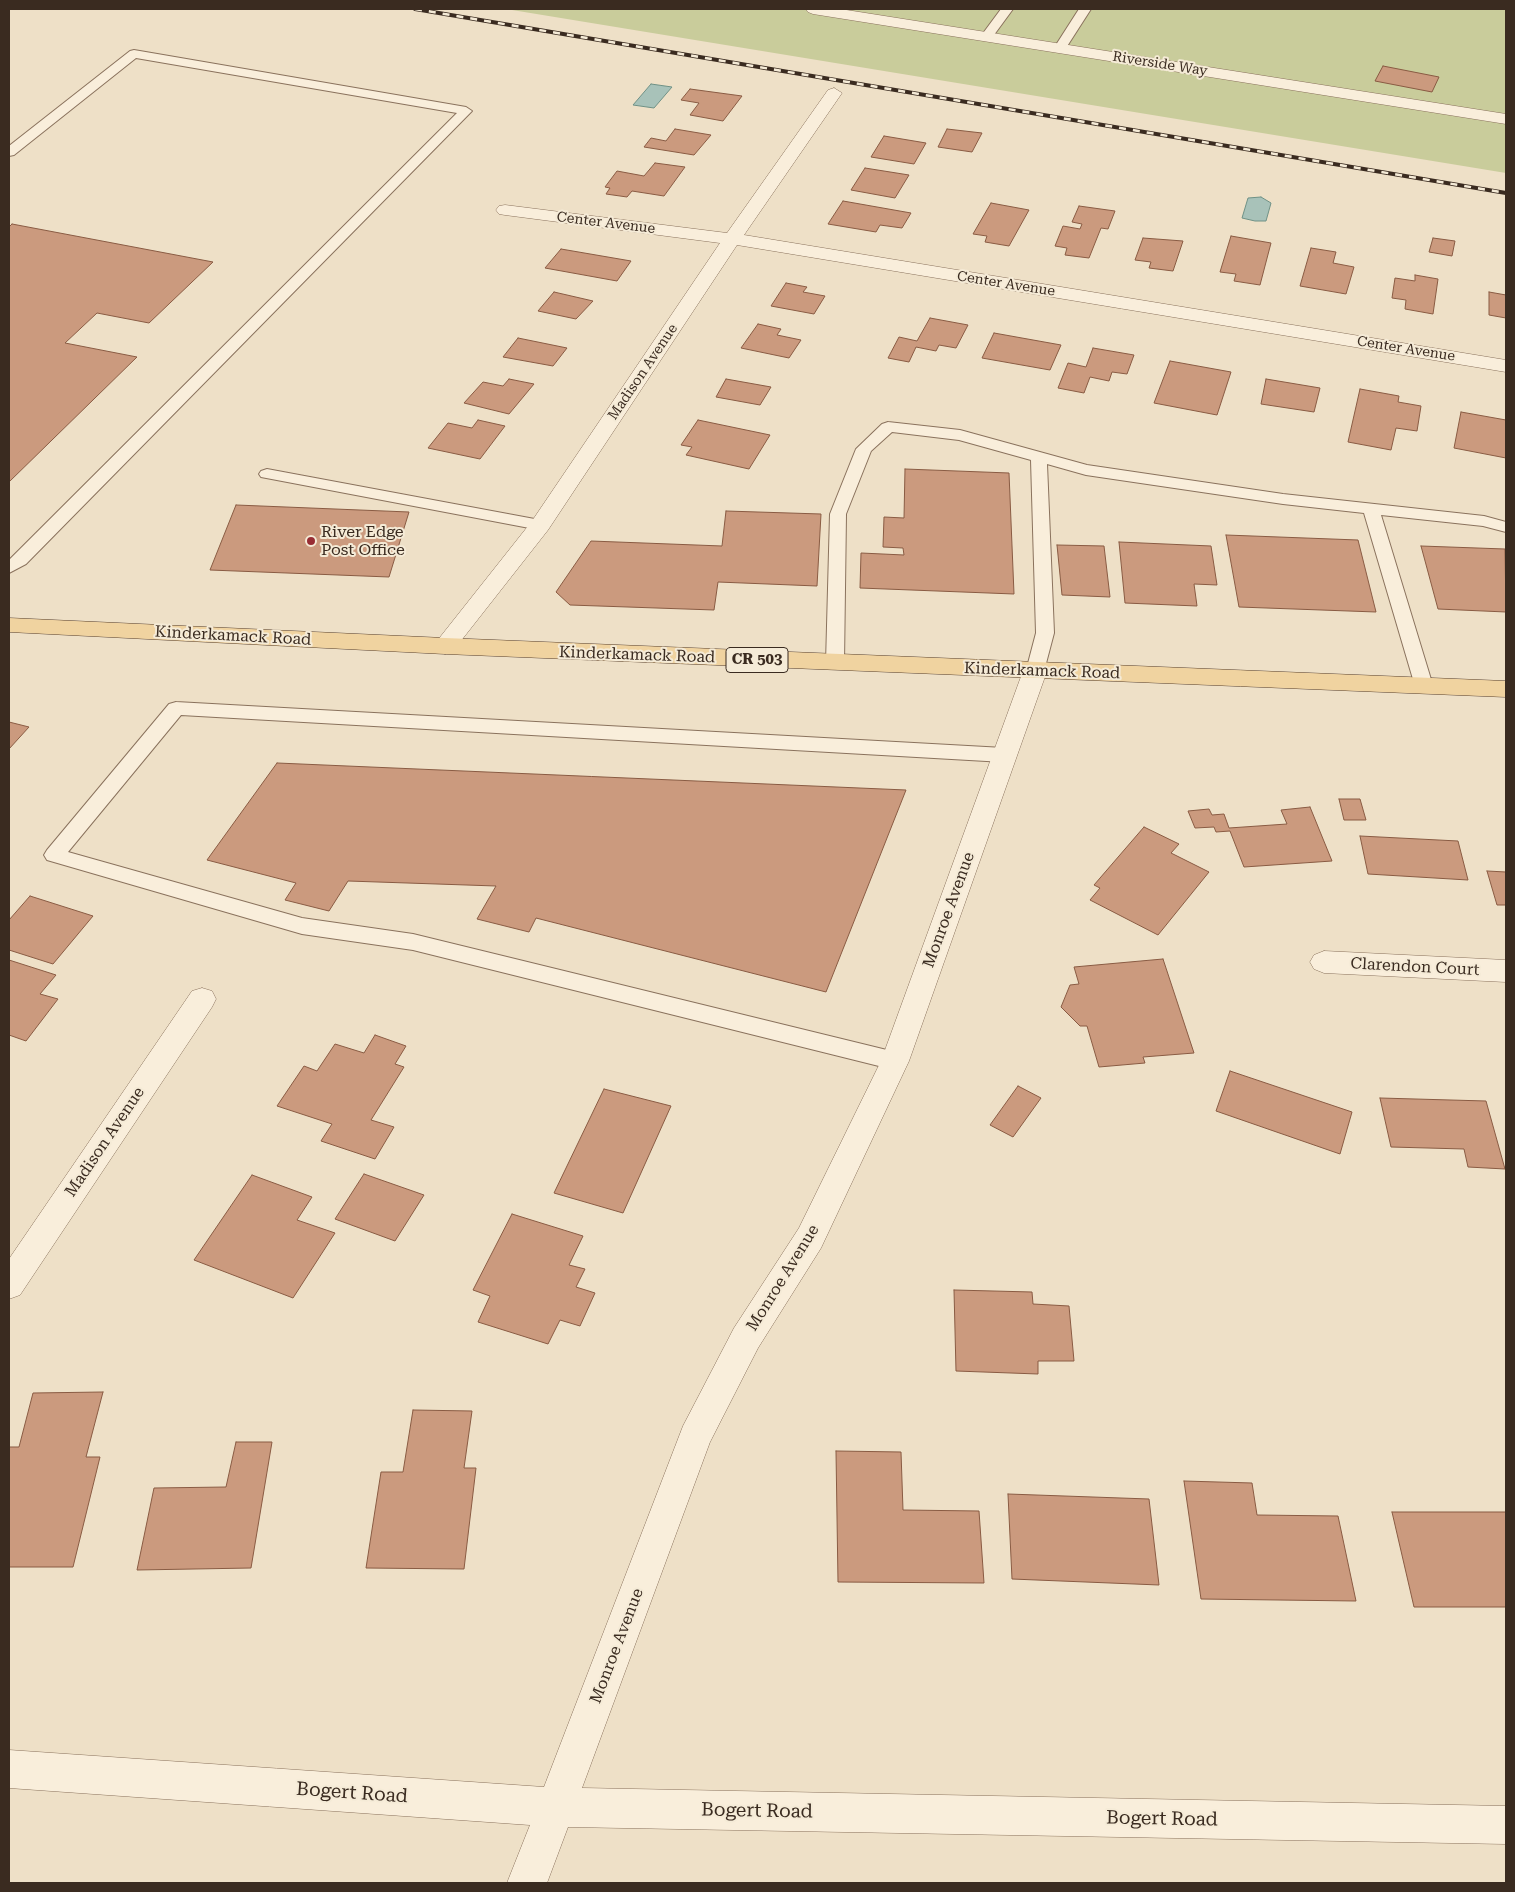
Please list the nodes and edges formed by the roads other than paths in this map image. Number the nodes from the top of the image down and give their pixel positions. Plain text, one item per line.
1 (813, 9) edge
2 (1007, 9) edge
3 (1085, 9) edge
4 (987, 36) junction
5 (1060, 48) junction
6 (834, 93) dead end
7 (1506, 119) edge
8 (9, 152) edge
9 (505, 210) dead end
10 (732, 239) junction
11 (1506, 366) edge
12 (1039, 457) junction
13 (267, 474) dead end
14 (1371, 509) junction
15 (540, 526) junction
16 (1506, 527) edge
17 (9, 568) edge
18 (9, 625) edge
19 (445, 646) junction
20 (834, 663) junction
21 (1035, 671) junction
22 (1424, 686) junction
23 (1506, 689) edge
24 (1004, 755) junction
25 (1324, 962) dead end
26 (1506, 972) edge
27 (202, 998) dead end
28 (895, 1061) junction
29 (9, 1285) edge
30 (9, 1769) edge
31 (556, 1807) junction
32 (1506, 1825) edge
33 (527, 1883) edge

1 - 4 street, Riverside Way
2 - 4 lane
3 - 5 lane
4 - 5 street, Riverside Way
5 - 7 street, Riverside Way
6 - 10 street, Madison Avenue
8 - 17 lane
9 - 10 street, Center Avenue
10 - 11 street, Center Avenue
10 - 15 street, Madison Avenue
12 - 14 lane
12 - 20 lane
12 - 21 lane
13 - 15 lane
14 - 16 lane
14 - 22 lane
15 - 19 street, Madison Avenue
18 - 19 main road, Kinderkamack Road / CR 503
19 - 20 main road, Kinderkamack Road / CR 503
20 - 21 main road, Kinderkamack Road / CR 503
21 - 22 main road, Kinderkamack Road / CR 503
21 - 24 street, Monroe Avenue
22 - 23 main road, Kinderkamack Road / CR 503
24 - 28 street, Monroe Avenue
24 - 28 lane
25 - 26 street, Clarendon Court
27 - 29 street, Madison Avenue
28 - 31 street, Monroe Avenue
30 - 31 street, Bogert Road
31 - 32 street, Bogert Road
31 - 33 street, Monroe Avenue

